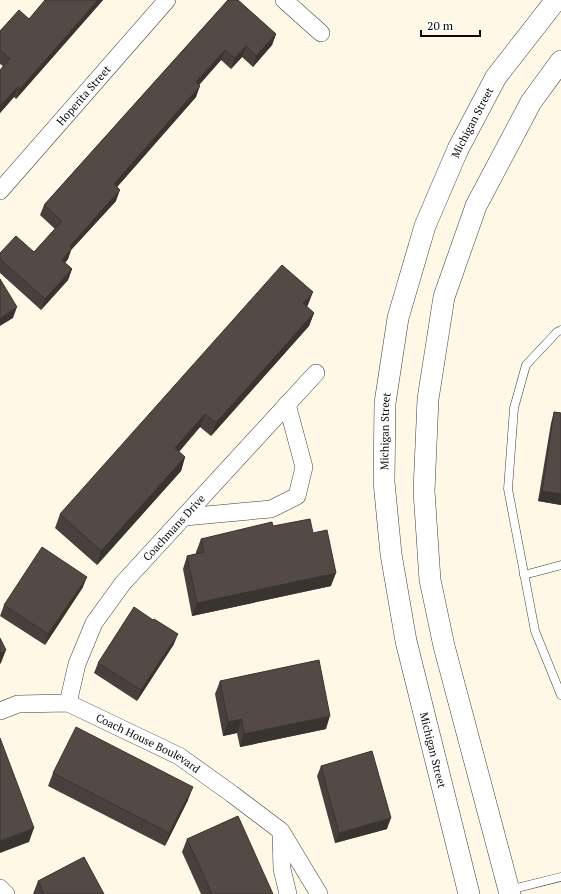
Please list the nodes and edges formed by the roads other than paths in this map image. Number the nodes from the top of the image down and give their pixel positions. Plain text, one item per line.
1 (167, 0) edge
2 (284, 0) edge
3 (556, 0) edge
4 (321, 33) dead end
5 (561, 61) edge
6 (0, 191) edge
7 (561, 330) edge
8 (316, 373) dead end
9 (288, 404) junction
10 (184, 517) junction
11 (561, 565) edge
12 (524, 575) junction
13 (561, 695) edge
14 (68, 703) junction
15 (0, 711) edge
16 (281, 831) junction
17 (561, 877) edge
18 (0, 888) edge
19 (505, 893) edge
20 (6, 894) edge
21 (288, 894) edge
22 (319, 894) edge
23 (469, 894) edge

1 - 6 street, Hoperita Street
2 - 4 street
3 - 23 street, Michigan Street
5 - 19 street
7 - 12 lane
8 - 9 street, Coachmans Drive
9 - 10 street, Coachmans Drive
9 - 10 street
10 - 14 street, Coachmans Drive
11 - 12 lane
12 - 13 lane
14 - 15 street, Coach House Boulevard
14 - 16 street, Coach House Boulevard
16 - 21 street
16 - 22 street, Coach House Boulevard
17 - 19 lane
18 - 20 street

